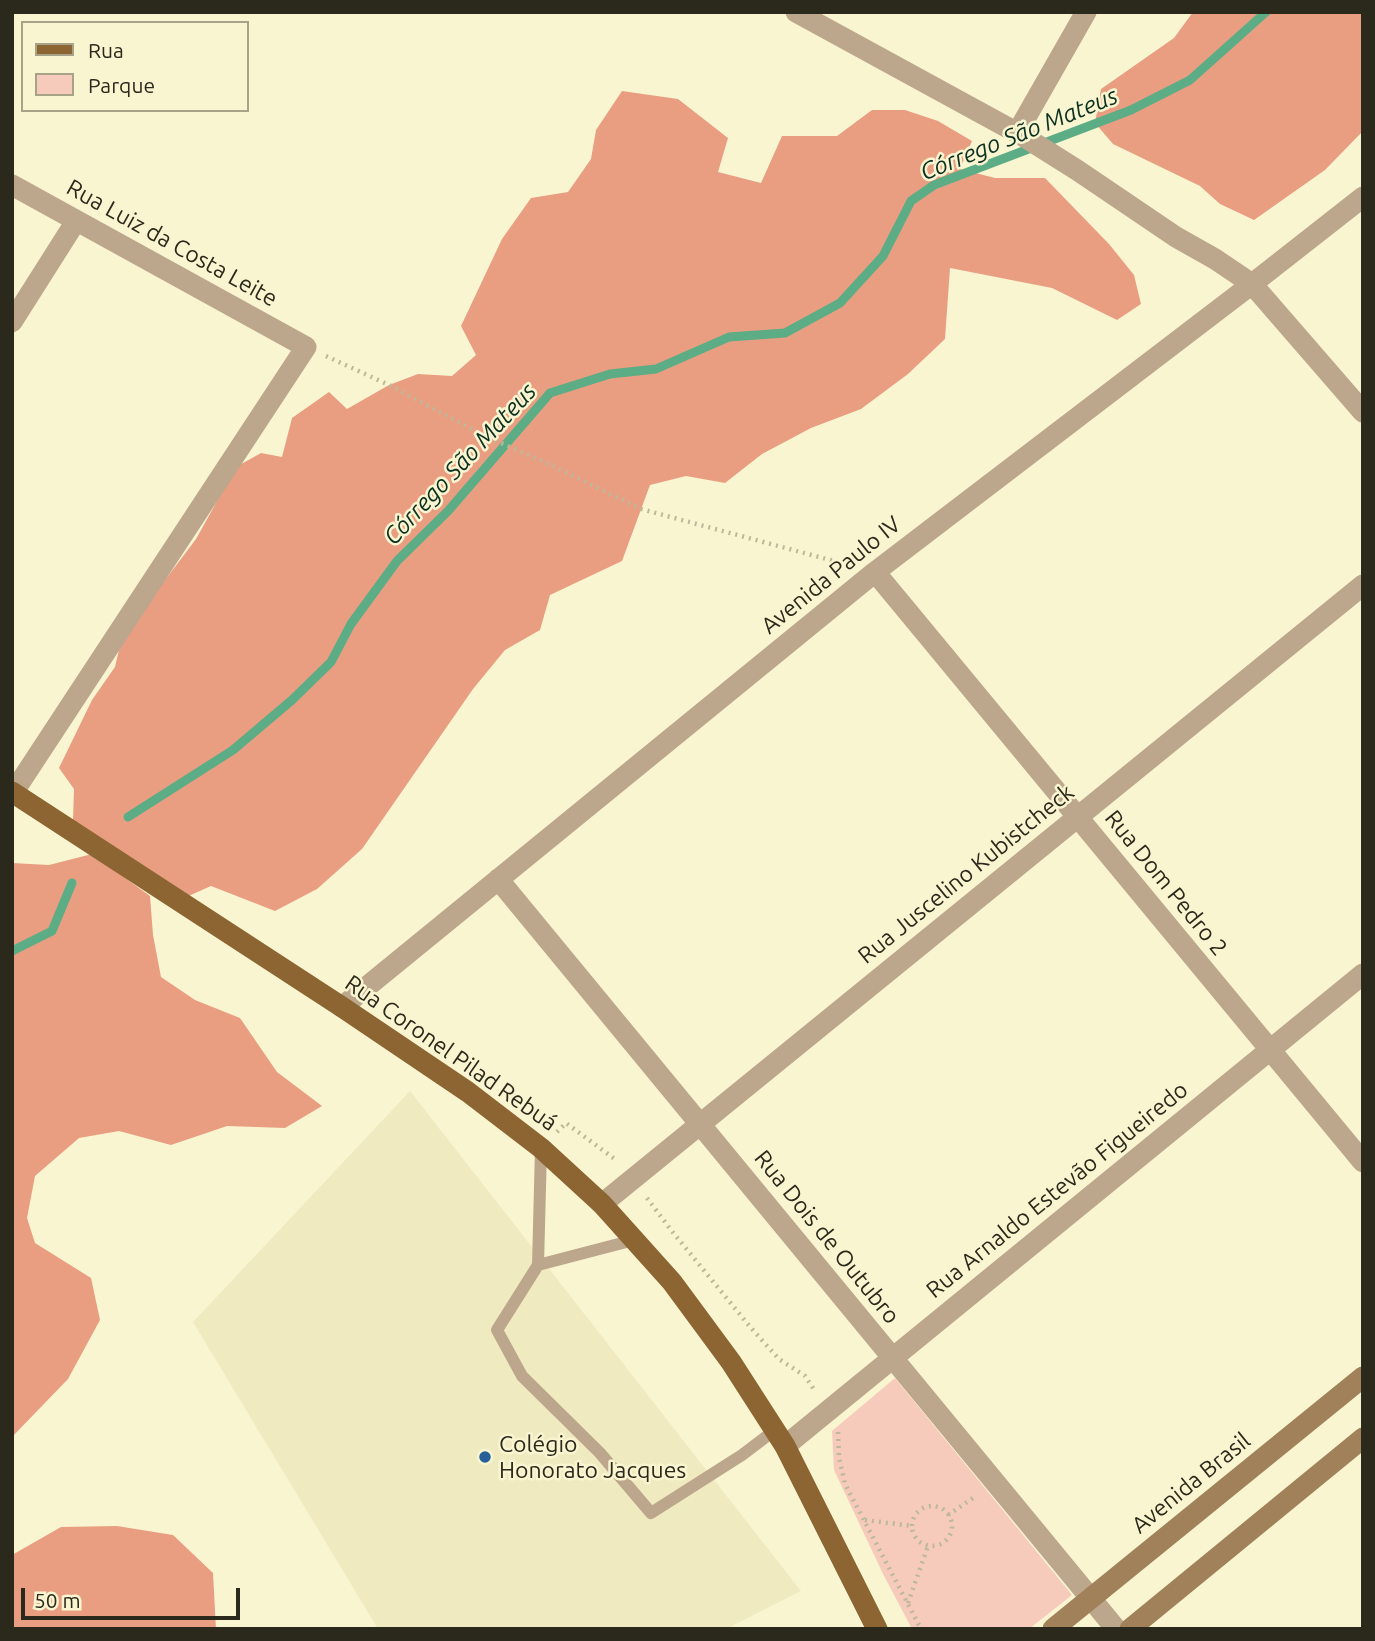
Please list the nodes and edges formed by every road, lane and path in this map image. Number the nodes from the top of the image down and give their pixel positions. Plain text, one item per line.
1 (796, 12) edge
2 (1086, 12) edge
3 (1020, 134) junction
4 (12, 185) edge
5 (1363, 197) edge
6 (76, 221) junction
7 (1252, 284) junction
8 (12, 322) edge
9 (306, 347) junction
10 (1363, 412) edge
11 (876, 572) junction
12 (1363, 584) edge
13 (13, 792) edge
14 (1078, 817) junction
15 (498, 879) junction
16 (1363, 974) edge
17 (342, 1007) junction
18 (1270, 1050) junction
19 (700, 1125) junction
20 (541, 1148) junction
21 (1363, 1162) edge
22 (602, 1204) junction
23 (634, 1240) junction
24 (538, 1265) junction
25 (892, 1358) junction
26 (1363, 1377) edge
27 (780, 1438) junction
28 (1363, 1438) edge
29 (864, 1520) dead end
30 (912, 1525) junction
31 (928, 1546) junction
32 (1091, 1598) junction
33 (908, 1603) dead end
34 (877, 1629) edge
35 (1053, 1629) edge
36 (1116, 1629) edge
37 (1129, 1629) edge

1 - 3 street
2 - 3 street
3 - 7 street
4 - 6 street, Rua Luiz da Costa Leite
5 - 7 street, Avenida Paulo IV
6 - 8 street
6 - 9 street, Rua Luiz da Costa Leite
7 - 10 street
7 - 11 street, Avenida Paulo IV
9 - 11 path
9 - 13 street
11 - 14 street, Rua Dom Pedro 2
11 - 15 street, Avenida Paulo IV
12 - 14 street, Rua Juscelino Kubistcheck
13 - 17 main road, Rua Coronel Pilad Rebuá
14 - 18 street, Rua Dom Pedro 2
14 - 19 street, Rua Juscelino Kubistcheck
15 - 17 street, Avenida Paulo IV
15 - 19 street, Rua Dois de Outubro
16 - 18 street, Rua Arnaldo Estevão Figueiredo
17 - 20 main road, Rua Coronel Pilad Rebuá
18 - 21 street, Rua Dom Pedro 2
18 - 25 street, Rua Arnaldo Estevão Figueiredo
19 - 22 street, Rua Juscelino Kubistcheck
19 - 25 street, Rua Dois de Outubro
20 - 22 main road, Rua Coronel Pilad Rebuá
20 - 24 lane
22 - 23 main road, Rua Coronel Pilad Rebuá
23 - 24 lane
23 - 27 main road, Rua Coronel Pilad Rebuá
24 - 27 lane
25 - 27 street, Rua Arnaldo Estevão Figueiredo
25 - 32 street, Rua Dois de Outubro
26 - 32 street, Avenida Brasil
27 - 34 main road, Rua Coronel Pilad Rebuá
28 - 37 street
29 - 30 path
30 - 31 path
30 - 31 path
31 - 33 path
32 - 35 street, Avenida Brasil
32 - 36 street, Rua Dois de Outubro

